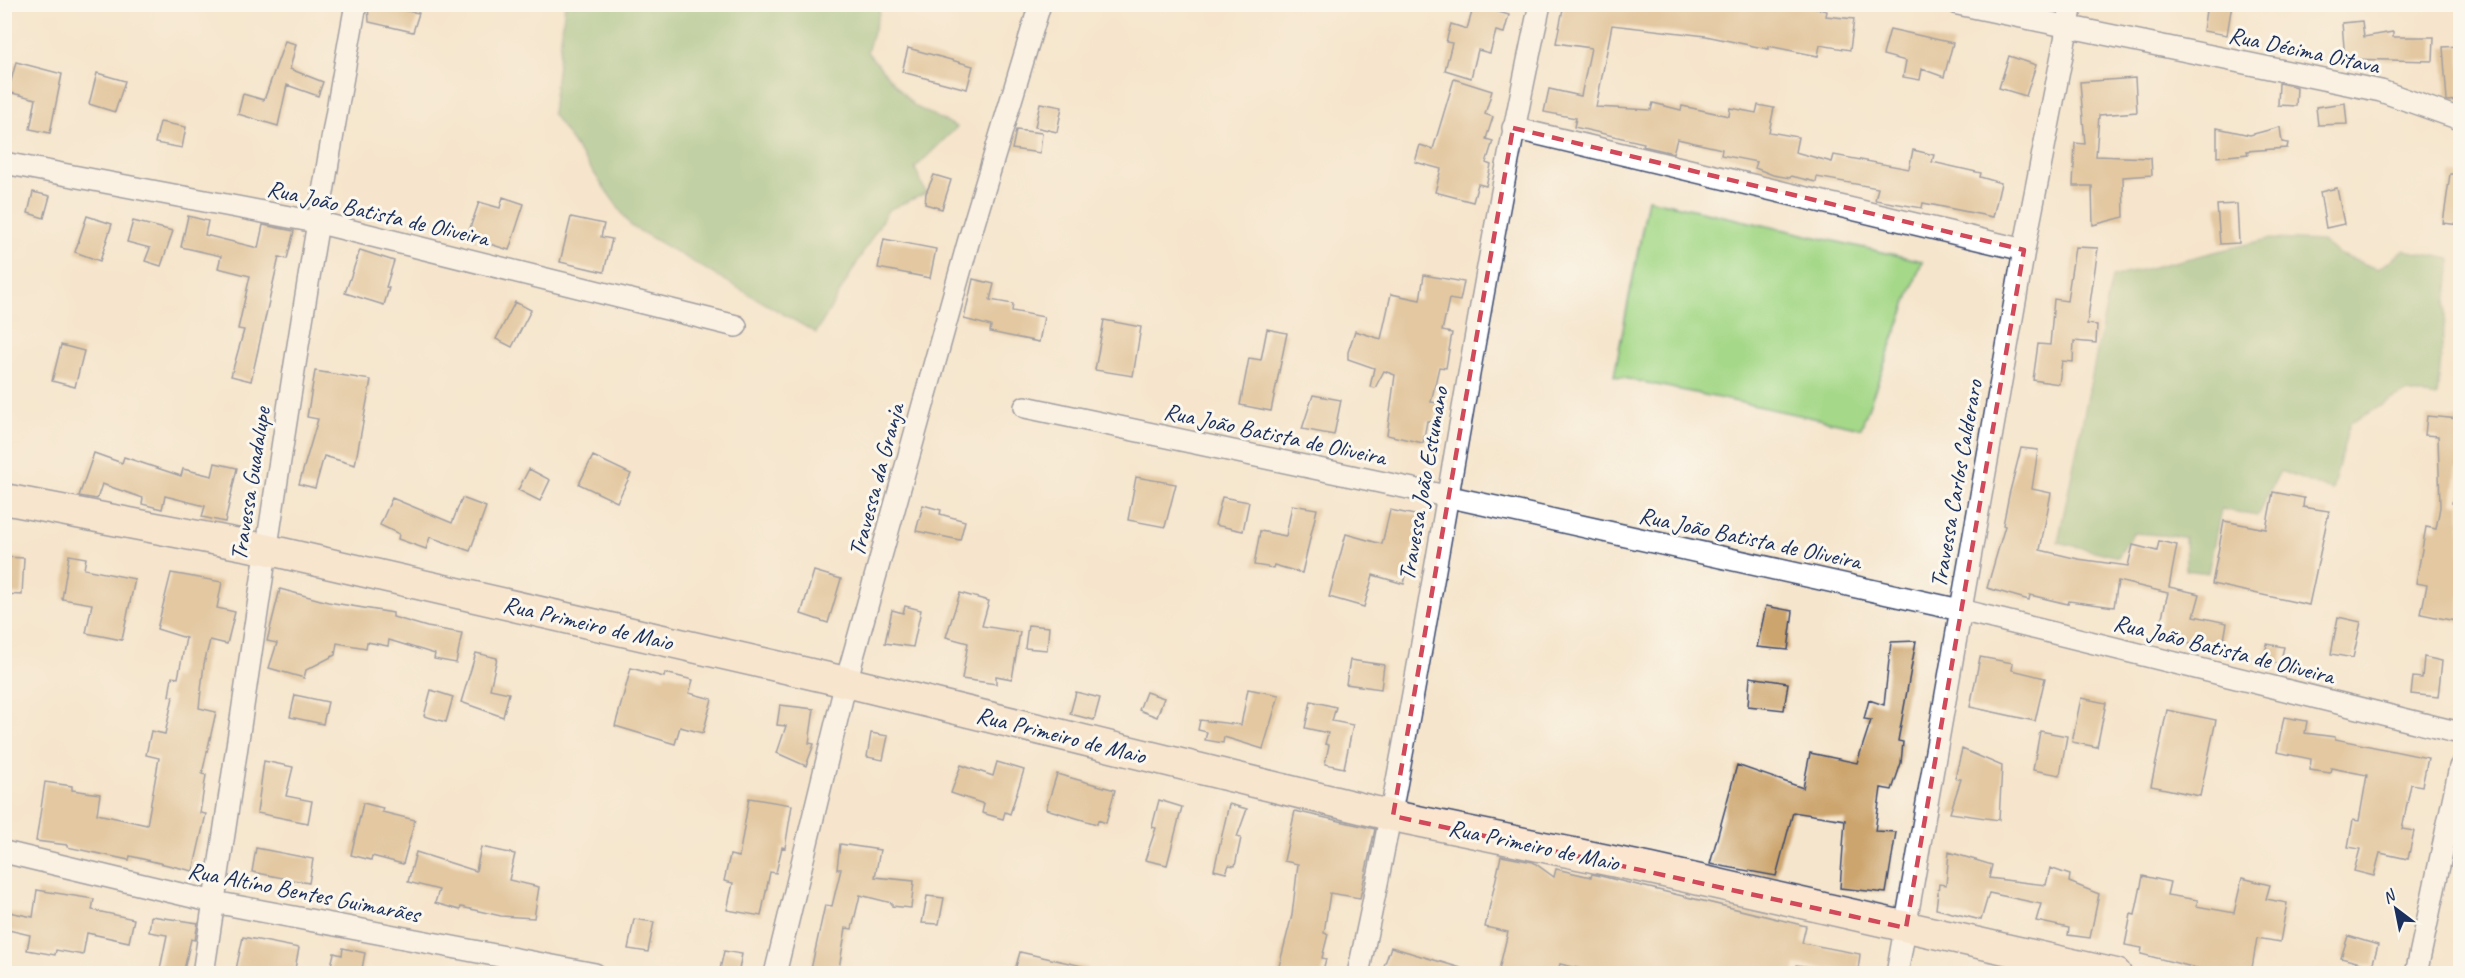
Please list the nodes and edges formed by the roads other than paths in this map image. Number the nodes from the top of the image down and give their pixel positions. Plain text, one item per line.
1 (356, 4) edge
2 (1040, 4) edge
3 (1540, 4) edge
4 (1958, 4) edge
5 (2072, 4) edge
6 (2068, 27) junction
7 (2460, 119) edge
8 (1513, 128) junction
9 (4, 163) edge
10 (316, 222) junction
11 (2024, 250) junction
12 (736, 326) dead end
13 (1025, 407) dead end
14 (1446, 496) junction
15 (4, 499) edge
16 (265, 549) junction
17 (1960, 610) junction
18 (846, 682) junction
19 (2460, 733) edge
20 (2460, 767) edge
21 (1393, 816) junction
22 (4, 852) edge
23 (214, 902) junction
24 (1906, 928) junction
25 (203, 974) edge
26 (595, 974) edge
27 (775, 974) edge
28 (1359, 974) edge
29 (1897, 974) edge
30 (2116, 974) edge
31 (2416, 974) edge

1 - 10 street, Travessa Guadalupe
2 - 18 street, Travessa da Granja
3 - 8 street, Travessa João Estumano
4 - 6 street, Rua Décima Oitava
5 - 6 street, Travessa Carlos Calderaro
6 - 7 street, Rua Décima Oitava
6 - 11 street, Travessa Carlos Calderaro
8 - 11 street
8 - 14 street, Travessa João Estumano
9 - 10 street, Rua João Batista de Oliveira
10 - 12 street, Rua João Batista de Oliveira
10 - 16 street, Travessa Guadalupe
11 - 17 street, Travessa Carlos Calderaro
13 - 14 street, Rua João Batista de Oliveira
14 - 17 street, Rua João Batista de Oliveira
14 - 21 street, Travessa João Estumano
15 - 16 street, Rua Primeiro de Maio
16 - 18 street, Rua Primeiro de Maio
16 - 23 street, Travessa Guadalupe
17 - 19 street, Rua João Batista de Oliveira
17 - 24 street, Travessa Carlos Calderaro
18 - 21 street, Rua Primeiro de Maio
18 - 27 street, Travessa da Granja
20 - 31 street
21 - 24 street, Rua Primeiro de Maio
21 - 28 street, Travessa João Estumano
22 - 23 street, Rua Altíno Bentes Guimarães
23 - 25 street, Travessa Guadalupe
23 - 26 street, Rua Altíno Bentes Guimarães
24 - 29 street, Travessa Carlos Calderaro
24 - 30 street, Rua Primeiro de Maio

